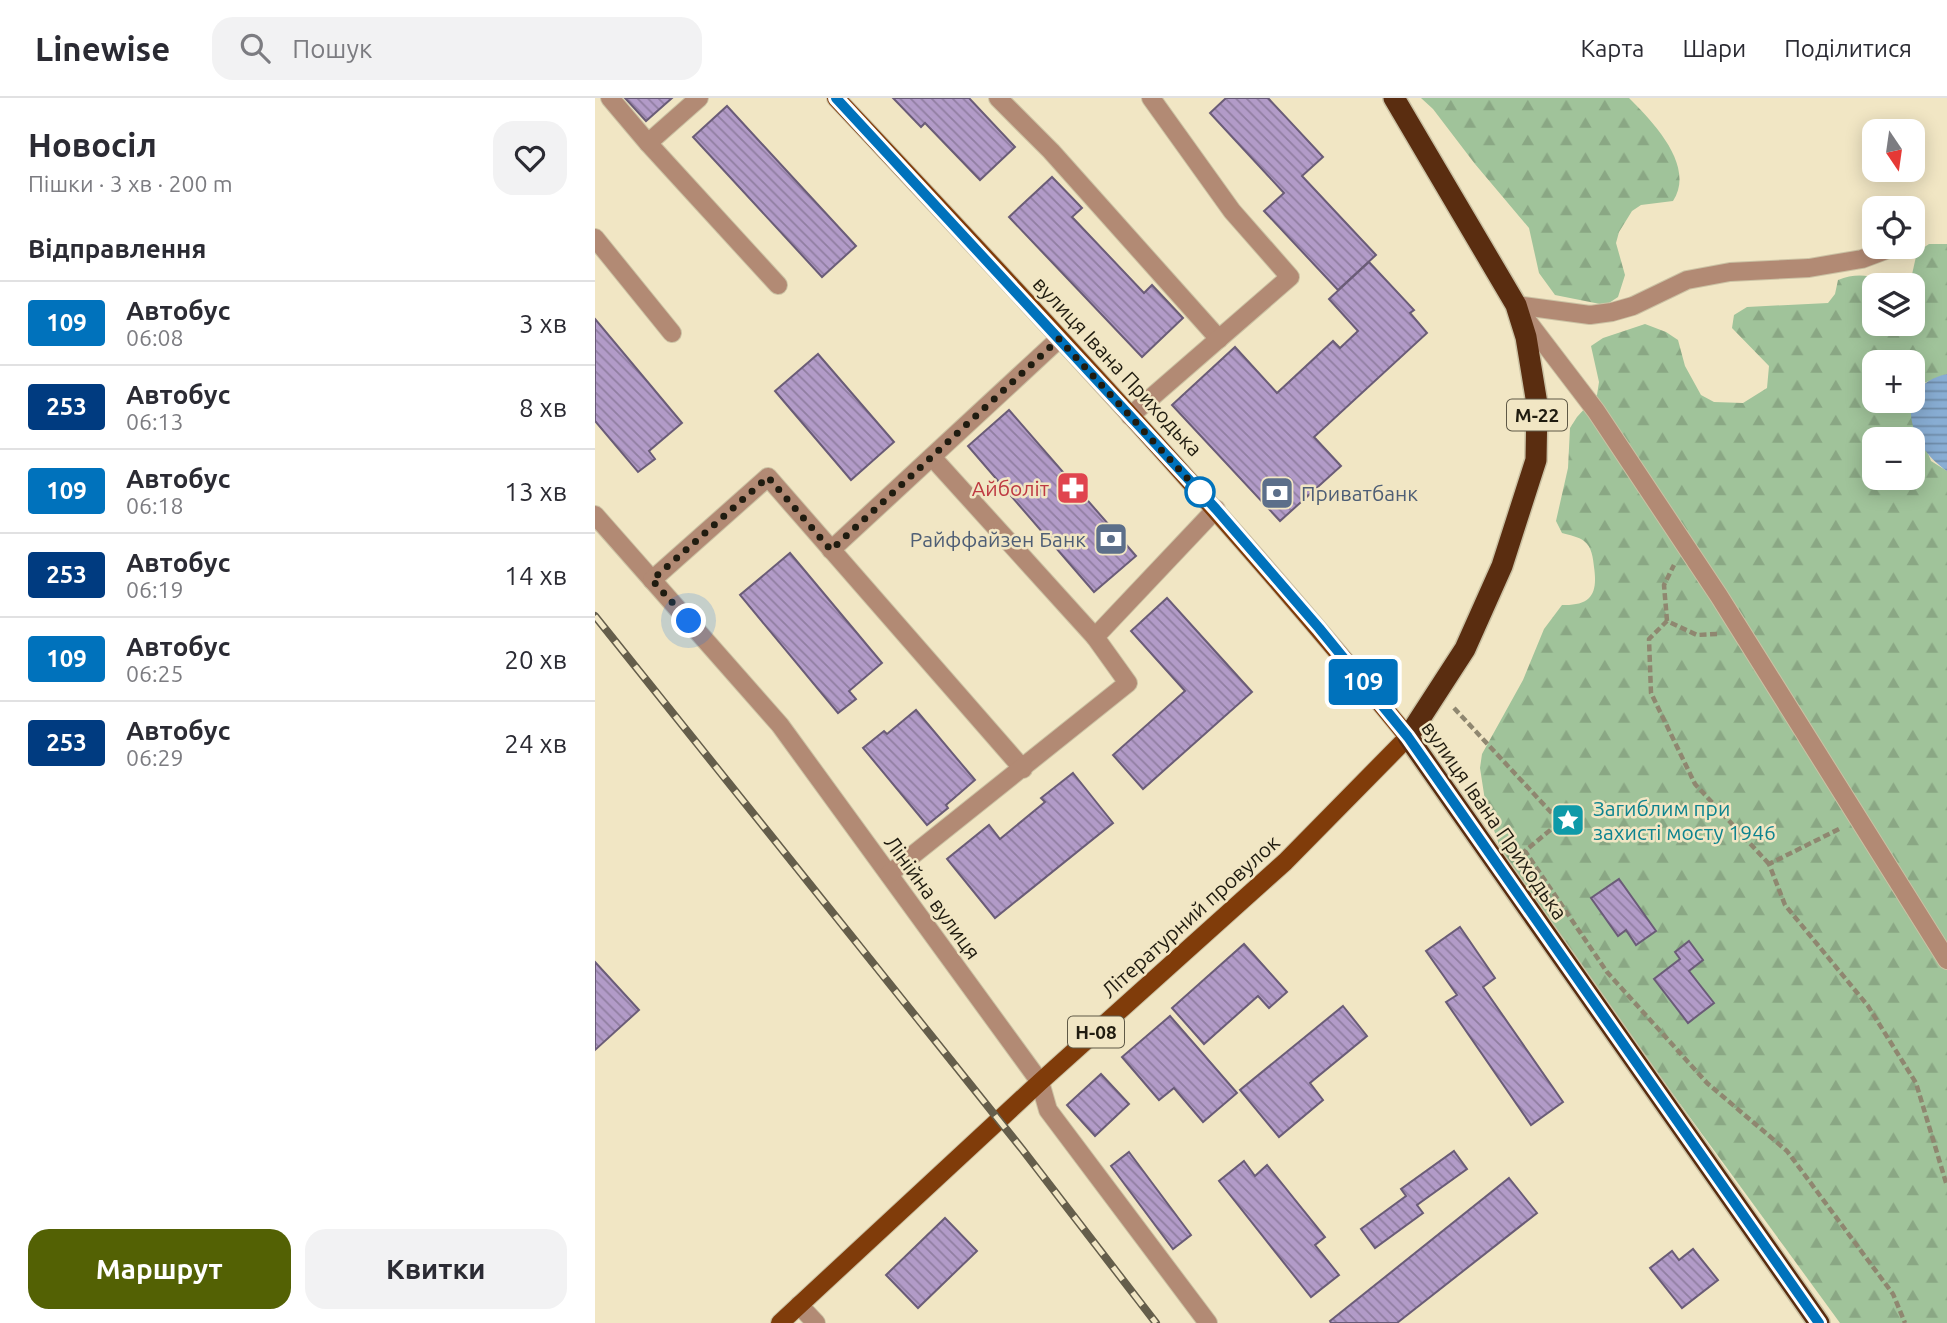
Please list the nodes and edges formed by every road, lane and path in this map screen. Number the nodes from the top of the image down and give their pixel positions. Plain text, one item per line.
1 (610, 98) edge
2 (699, 98) edge
3 (836, 98) edge
4 (998, 98) edge
5 (1151, 98) edge
6 (1394, 98) edge
7 (648, 143) junction
8 (595, 238) edge
9 (1862, 259) edge
10 (778, 285) dead end
11 (1516, 305) junction
12 (672, 333) dead end
13 (1059, 339) junction
14 (1219, 339) junction
15 (1130, 416) junction
16 (932, 457) junction
17 (1216, 509) junction
18 (595, 515) edge
19 (831, 550) junction
20 (1689, 550) junction
21 (652, 580) junction
22 (1667, 621) junction
23 (1736, 623) junction
24 (1095, 637) junction
25 (1437, 690) junction
26 (1408, 737) junction
27 (1023, 769) junction
28 (1859, 819) junction
29 (1769, 864) junction
30 (889, 874) junction
31 (1947, 960) edge
32 (1040, 1082) junction
33 (1947, 1186) edge
34 (799, 1305) junction
35 (780, 1323) edge
36 (816, 1323) edge
37 (1209, 1323) edge
38 (1819, 1323) edge
39 (1905, 1323) edge

1 - 7 street
2 - 7 street
3 - 13 main road, вулиця Івана Приходька
4 - 14 street
5 - 14 street
6 - 11 highway, М-22
7 - 10 street
8 - 12 street
9 - 11 street
11 - 20 street
11 - 25 highway, М-22
13 - 15 main road, вулиця Івана Приходька
13 - 16 street
14 - 15 street
15 - 17 main road, вулиця Івана Приходька
16 - 19 street
16 - 24 street
17 - 24 street
17 - 26 main road, вулиця Івана Приходька
18 - 21 street, Лінійна вулиця
19 - 21 street
19 - 27 street
20 - 22 path
20 - 23 street
21 - 30 street, Лінійна вулиця
22 - 23 path
22 - 29 path
23 - 28 street
24 - 27 street
25 - 26 highway, М-22
25 - 39 path
26 - 32 main road, Літературний провулок / Н-08
26 - 38 highway, вулиця Івана Приходька
27 - 30 street
28 - 29 path
28 - 31 street
29 - 33 path
30 - 32 street, Лінійна вулиця
32 - 34 main road, Літературний провулок / Н-08
32 - 37 street, Лінійна вулиця
34 - 35 main road, Літературний провулок / Н-08
34 - 36 street

